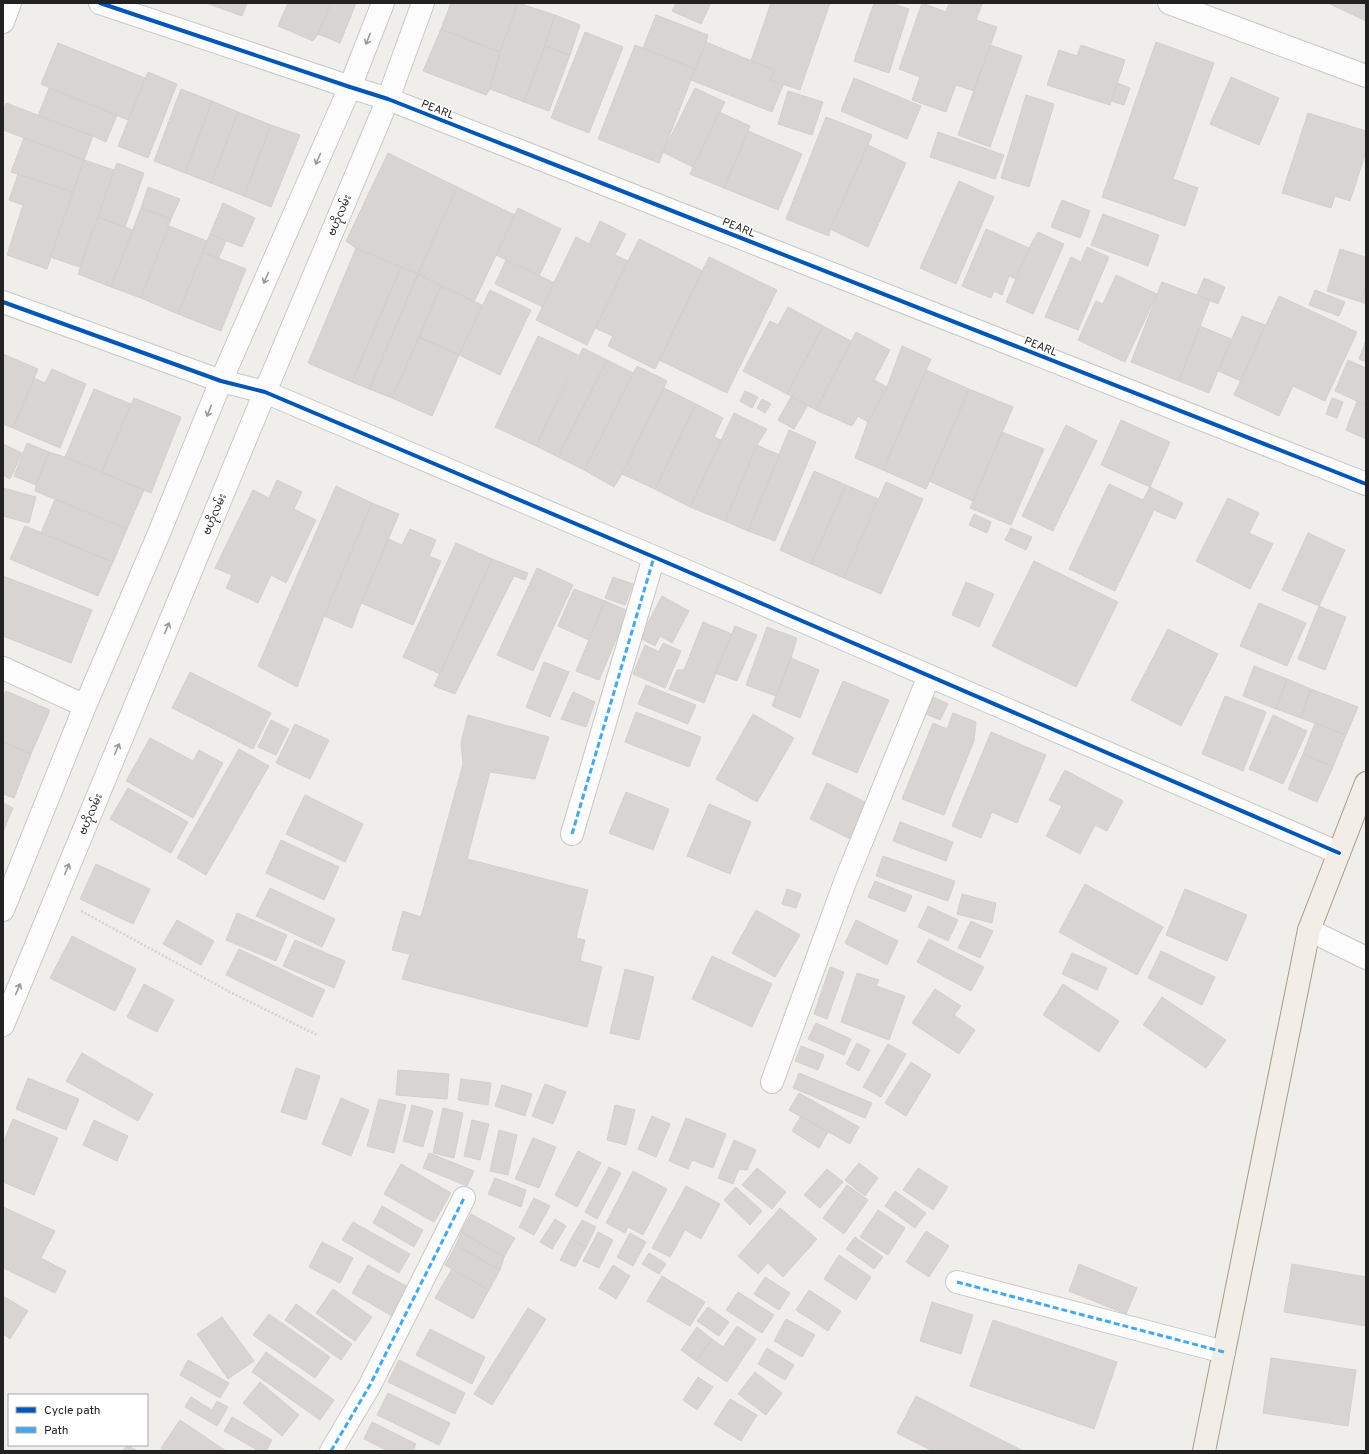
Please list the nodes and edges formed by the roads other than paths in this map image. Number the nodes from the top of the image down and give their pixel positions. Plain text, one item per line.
1 (10, 3) edge
2 (100, 3) edge
3 (383, 3) edge
4 (423, 3) edge
5 (1169, 3) edge
6 (3, 22) edge
7 (1366, 76) edge
8 (350, 87) junction
9 (388, 99) junction
10 (3, 302) edge
11 (221, 381) junction
12 (265, 392) junction
13 (1366, 484) edge
14 (654, 557) junction
15 (3, 668) edge
16 (929, 676) junction
17 (85, 706) junction
18 (1366, 783) edge
19 (572, 834) dead end
20 (1339, 853) junction
21 (3, 910) edge
22 (1309, 930) junction
23 (1366, 958) edge
24 (3, 1025) edge
25 (772, 1082) dead end
26 (464, 1198) dead end
27 (957, 1282) dead end
28 (1224, 1352) junction
29 (331, 1451) edge
30 (1204, 1451) edge

1 - 6 street
2 - 8 street, PEARL
3 -> 8 street
4 - 9 street, ဗဟိုလမ်း
5 - 7 street
8 - 9 street, PEARL
8 -> 11 street
9 - 12 street, ဗဟိုလမ်း
9 - 13 street, PEARL
10 - 11 street
11 - 12 street
11 -> 17 street
12 - 14 street
24 -> 12 street, ဗဟိုလမ်း
14 - 16 street
14 - 19 street
15 - 17 street
16 - 20 street
16 - 25 street
17 - 21 street
18 - 20 main road
20 - 22 main road
22 - 23 street
22 - 28 main road
26 - 29 street
27 - 28 street
28 - 30 main road

